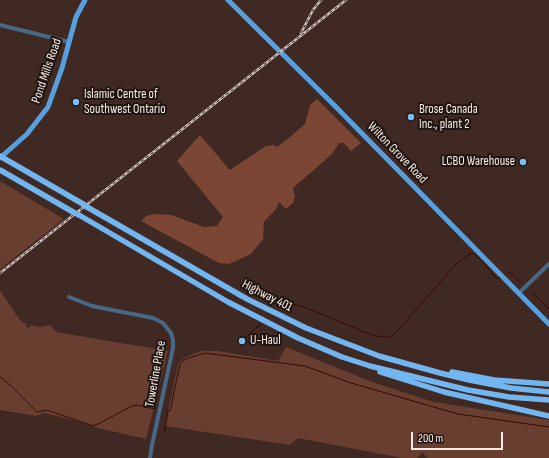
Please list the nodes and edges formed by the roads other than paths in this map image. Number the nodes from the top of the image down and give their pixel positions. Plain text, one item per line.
1 (85, 0) edge
2 (228, 0) edge
3 (0, 25) edge
4 (69, 42) junction
5 (2, 157) edge
6 (0, 170) edge
7 (549, 264) edge
8 (519, 293) junction
9 (69, 297) dead end
10 (549, 324) edge
11 (370, 366) junction
12 (440, 373) junction
13 (549, 384) edge
14 (549, 392) edge
15 (549, 400) edge
16 (549, 416) edge
17 (150, 458) edge

1 - 4 main road, Pond Mills Road
2 - 8 main road, Wilton Grove Road
3 - 4 street
4 - 5 main road, Pond Mills Road
5 - 12 highway, Highway 401
6 - 11 highway, Highway 401, bridge
7 - 8 street
8 - 10 main road, Wilton Grove Road
9 - 17 street, Towerline Place
11 - 15 highway, Highway 401
11 - 16 highway
12 - 13 highway
12 - 14 highway, Highway 401

